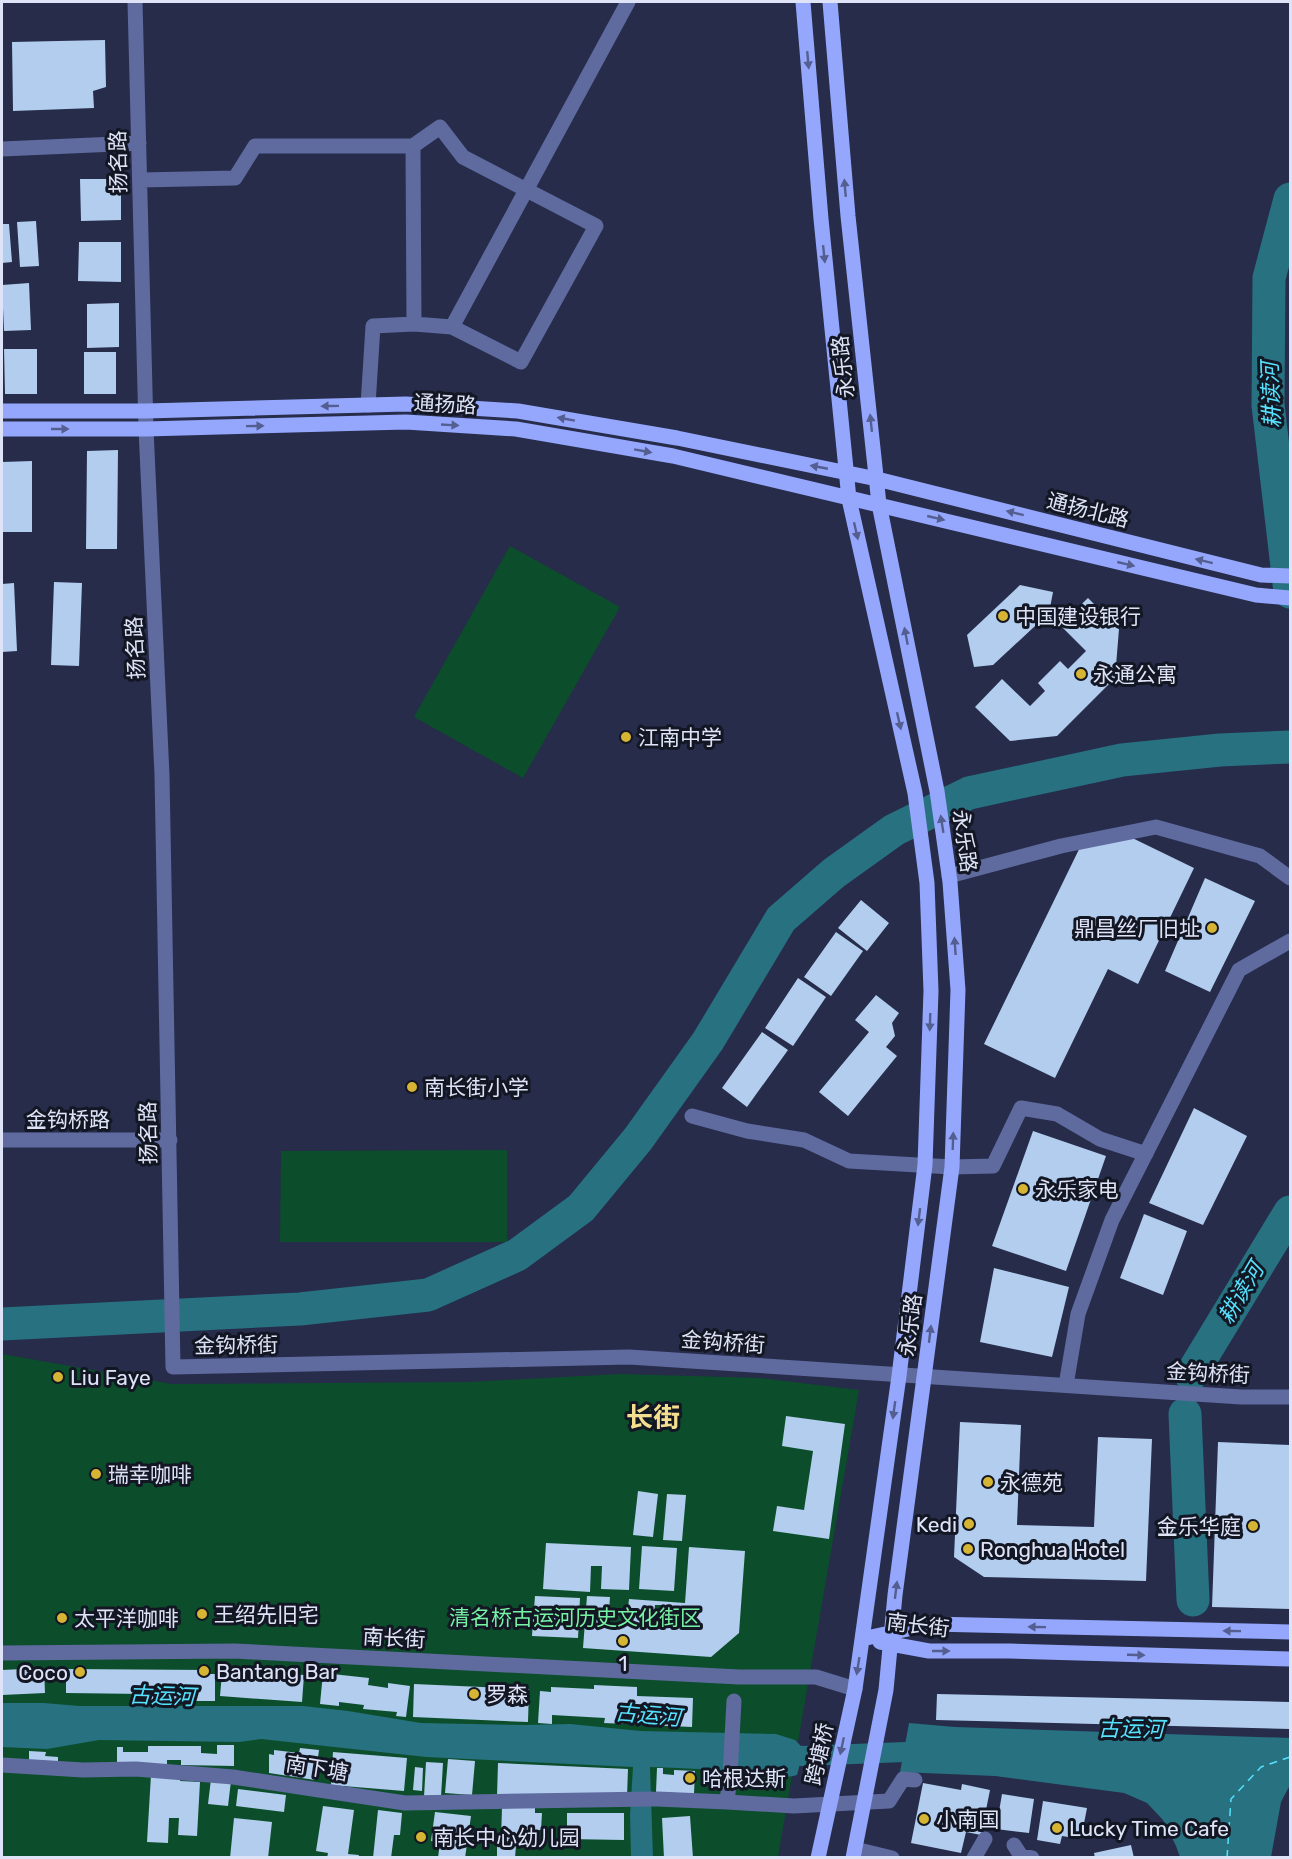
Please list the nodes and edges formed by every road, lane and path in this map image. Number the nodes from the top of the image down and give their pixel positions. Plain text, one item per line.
1 (135, 2) edge
2 (628, 2) edge
3 (803, 2) edge
4 (830, 2) edge
5 (139, 143) junction
6 (413, 146) junction
7 (2, 149) edge
8 (140, 180) junction
9 (526, 190) junction
10 (414, 324) junction
11 (452, 327) junction
12 (368, 405) junction
13 (2, 411) edge
14 (146, 411) junction
15 (2, 429) edge
16 (146, 429) junction
17 (846, 472) junction
18 (877, 478) junction
19 (849, 499) junction
20 (879, 504) junction
21 (1290, 576) edge
22 (1290, 598) edge
23 (949, 876) junction
24 (1290, 878) edge
25 (1290, 941) edge
26 (692, 1116) dead end
27 (2, 1140) edge
28 (170, 1140) junction
29 (1146, 1154) junction
30 (925, 1165) junction
31 (952, 1167) junction
32 (172, 1346) joint
33 (899, 1376) junction
34 (925, 1376) junction
35 (1066, 1385) junction
36 (1290, 1397) edge
37 (1290, 1632) edge
38 (891, 1638) junction
39 (862, 1639) junction
40 (2, 1653) edge
41 (1290, 1659) edge
42 (855, 1689) junction
43 (734, 1701) dead end
44 (2, 1765) edge
45 (915, 1780) dead end
46 (727, 1802) junction
47 (985, 1839) dead end
48 (854, 1853) edge
49 (819, 1857) edge
50 (892, 1857) edge
51 (974, 1857) edge

1 - 5 street, 扬名路
2 - 9 street
3 -> 17 main road, 永乐路
18 -> 4 main road, 永乐路
5 - 7 street
5 - 8 street, 扬名路
6 - 8 street
6 - 9 street
6 - 10 street
8 - 14 street, 扬名路
9 - 11 street
9 - 11 street
10 - 11 street
10 - 12 street
12 -> 14 main road, 通扬路
17 -> 12 main road, 通扬路
13 - 14 main road, 通扬路
14 - 16 street, 扬名路
15 -> 16 main road, 通扬路
16 -> 19 main road, 通扬路
16 - 28 street, 扬名路
17 - 18 main road, 通扬路
17 - 19 main road, 永乐路
18 - 20 main road, 永乐路
21 -> 18 main road, 通扬北路
19 - 20 main road, 通扬路
19 -> 30 main road, 永乐路
20 -> 22 main road, 通扬北路
23 -> 20 main road, 永乐路
23 - 24 street
31 -> 23 main road, 永乐路
25 - 29 street
26 - 30 street
27 - 28 street, 金钩桥路
28 - 32 street, 扬名路
29 - 31 street
29 - 35 street
30 - 31 street
30 -> 33 main road, 永乐路
34 -> 31 main road, 永乐路
32 - 33 street, 金钩桥街
33 - 34 street, 金钩桥街
33 -> 39 main road, 永乐路
34 - 35 street, 金钩桥街
38 -> 34 main road, 永乐路
35 - 36 street, 金钩桥街
37 -> 38 main road, 南长街
38 - 39 main road, 南长街
38 -> 41 main road, 南长街
38 - 48 main road, 永乐路
39 -> 42 main road, 永乐路
40 - 42 street, 南长街
42 -> 49 main road, 跨塘桥
43 - 46 street
44 - 46 street, 南下塘
45 - 46 street
47 - 51 street
48 - 50 street

